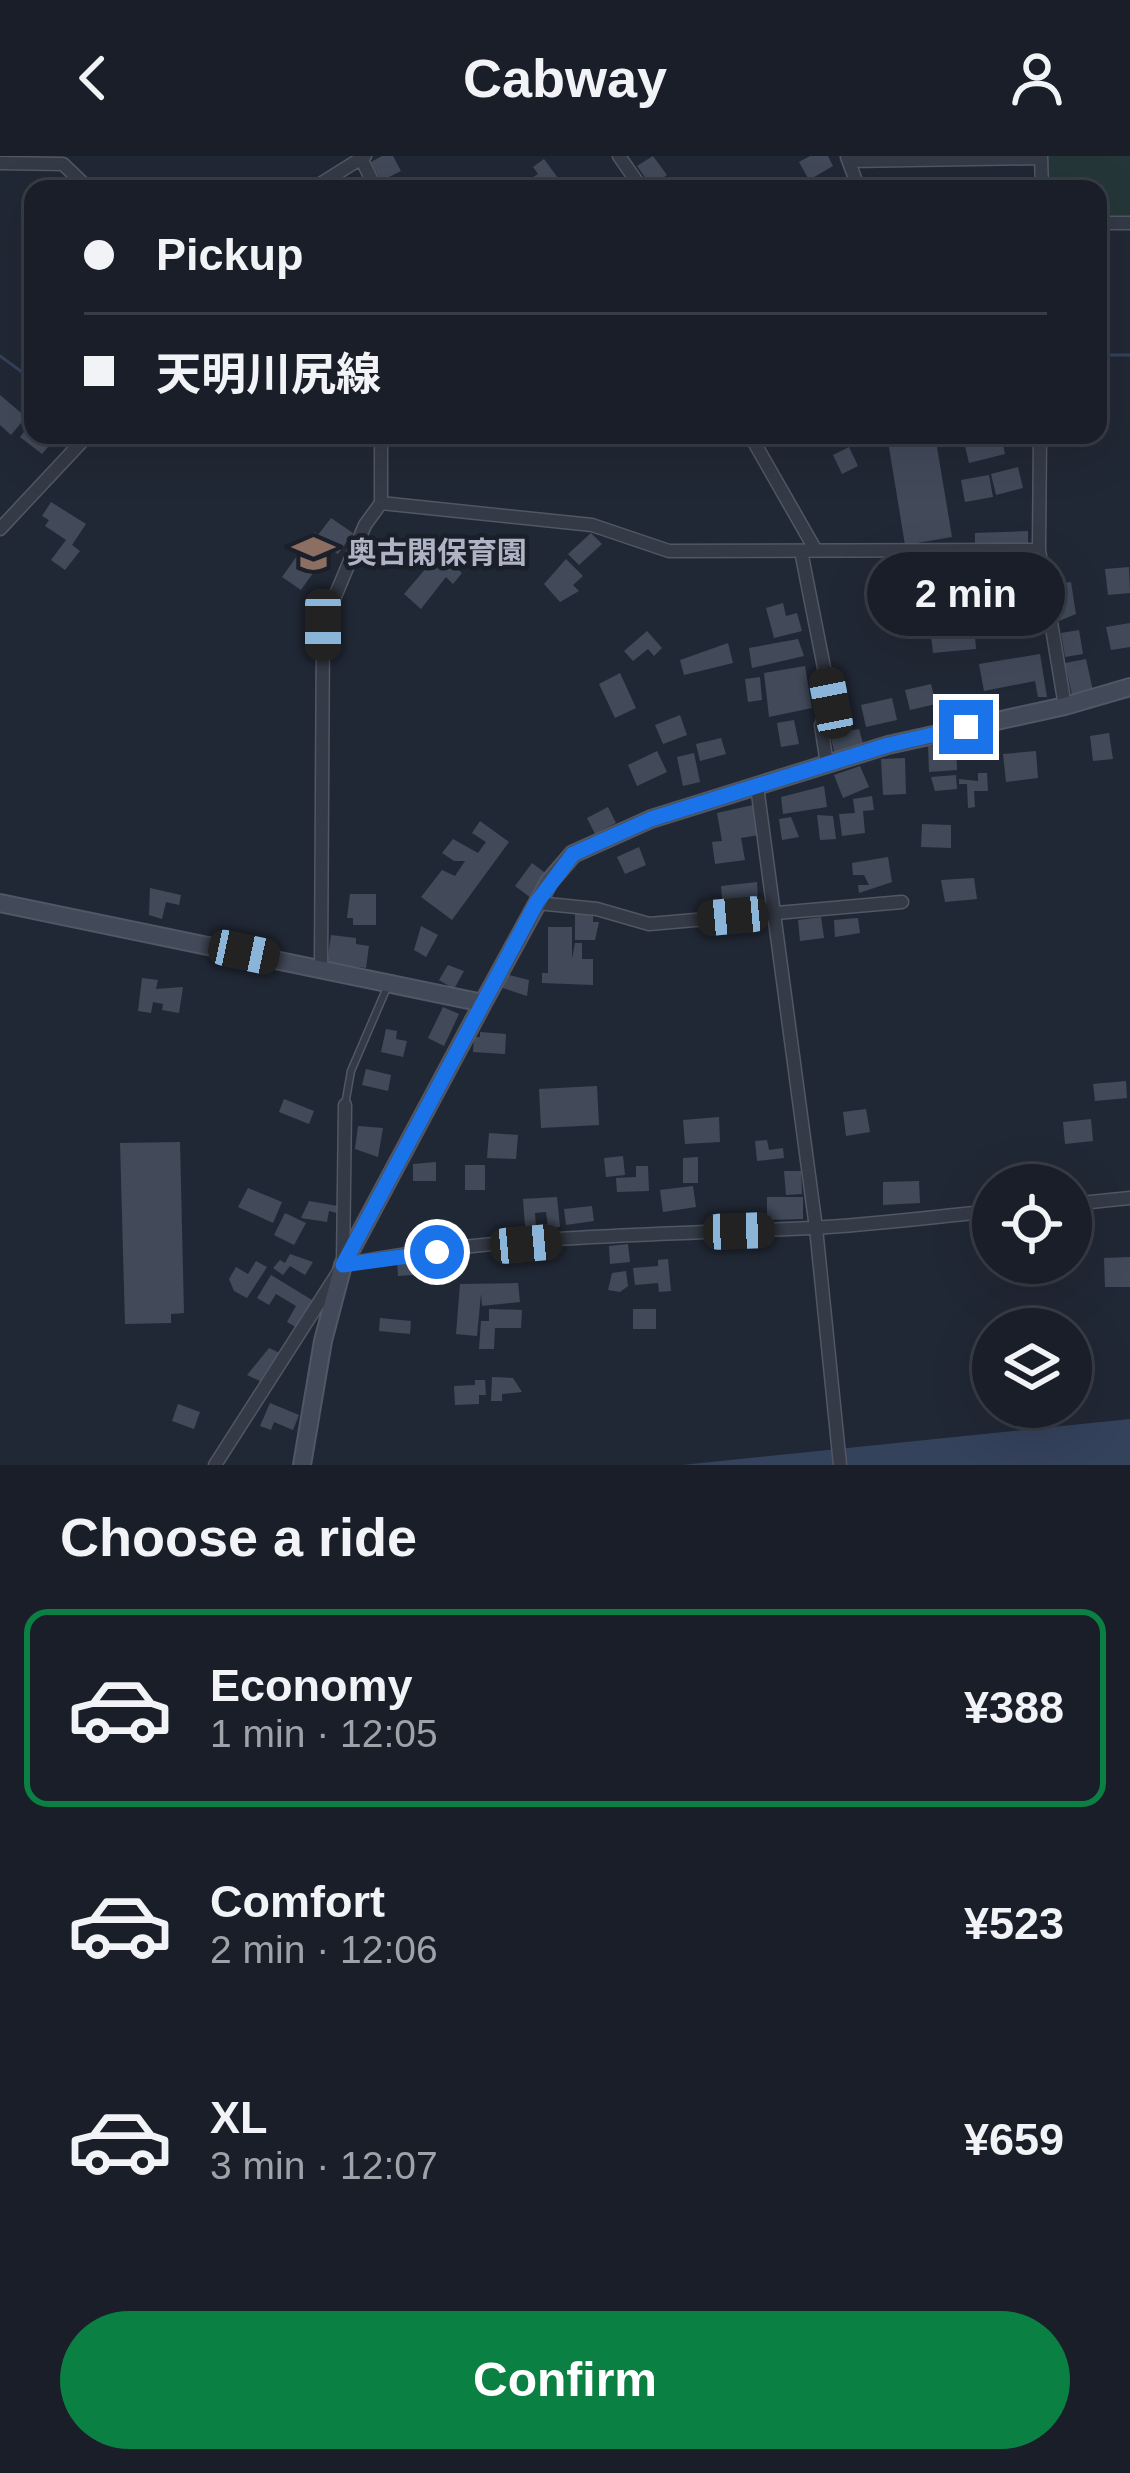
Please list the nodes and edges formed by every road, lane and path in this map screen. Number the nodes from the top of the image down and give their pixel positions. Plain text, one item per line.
1 (363, 157) edge
2 (1041, 157) edge
3 (848, 158) edge
4 (0, 163) edge
5 (80, 180) edge
6 (326, 180) edge
7 (80, 444) edge
8 (381, 444) edge
9 (755, 444) edge
10 (1040, 444) edge
11 (381, 503) junction
12 (0, 529) edge
13 (808, 550) junction
14 (1039, 550) junction
15 (1130, 687) edge
16 (1066, 706) junction
17 (827, 764) junction
18 (757, 786) junction
19 (537, 902) junction
20 (902, 902) dead end
21 (0, 903) edge
22 (775, 913) junction
23 (320, 968) junction
24 (390, 982) junction
25 (483, 1003) junction
26 (345, 1105) joint
27 (1130, 1198) edge
28 (1092, 1202) edge
29 (972, 1213) edge
30 (816, 1228) junction
31 (343, 1265) junction
32 (215, 1465) edge
33 (302, 1465) edge
34 (839, 1465) edge

1 - 6 street
2 - 3 street
4 - 5 street
7 - 12 street
8 - 11 street
9 - 13 street
10 - 14 street
11 - 13 street
11 - 23 street
13 - 14 street
13 - 17 street
14 - 16 street
15 - 16 main road
16 - 17 main road
17 - 18 main road
18 - 19 main road
18 - 22 street
19 - 22 street
19 - 25 main road
20 - 22 street
21 - 23 main road
22 - 30 street
23 - 24 main road
24 - 25 main road
24 - 26 lane
25 - 31 main road
26 - 31 street
27 - 28 street
29 - 30 street
30 - 31 street
30 - 34 street
31 - 32 street
31 - 33 main road

